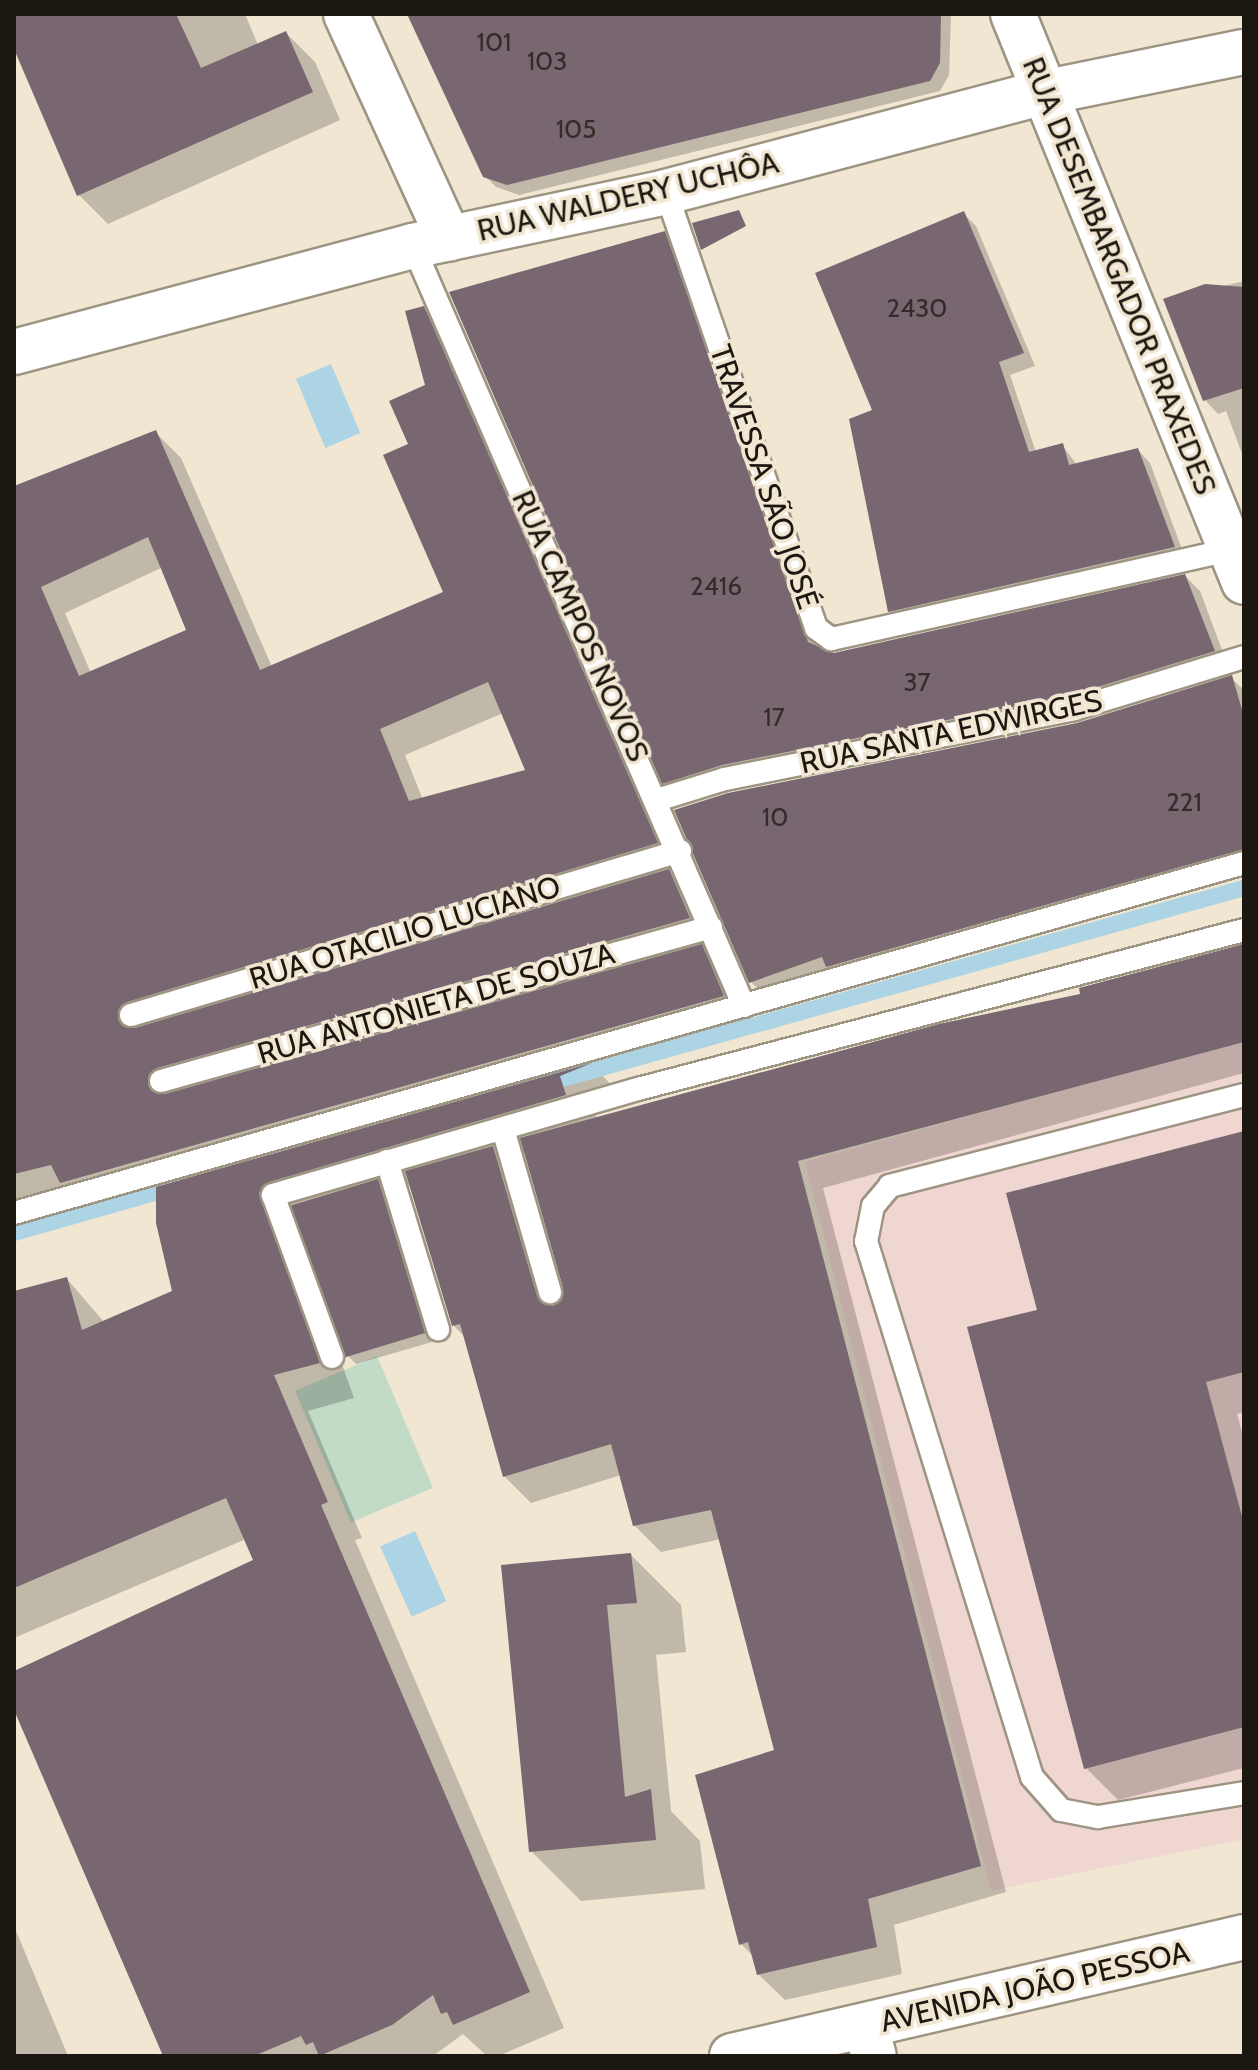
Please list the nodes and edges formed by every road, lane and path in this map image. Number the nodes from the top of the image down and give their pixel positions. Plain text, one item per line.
1 (346, 14) edge
2 (1013, 14) edge
3 (1244, 52) edge
4 (1042, 93) junction
5 (666, 192) junction
6 (431, 242) junction
7 (14, 352) edge
8 (1240, 559) edge
9 (1244, 657) edge
10 (657, 800) junction
11 (680, 851) junction
12 (1244, 863) edge
13 (711, 927) junction
14 (1244, 930) edge
15 (744, 1006) junction
16 (131, 1015) dead end
17 (161, 1081) dead end
18 (1244, 1095) edge
19 (503, 1129) junction
20 (387, 1161) junction
21 (14, 1213) edge
22 (550, 1292) dead end
23 (438, 1329) dead end
24 (332, 1357) dead end
25 (1244, 1793) edge
26 (1244, 1937) edge
27 (870, 2042) edge
28 (732, 2056) edge

1 - 6 street, RUA CAMPOS NOVOS
2 - 4 street, RUA DESEMBARGADOR PRAXEDES
3 - 4 street, RUA WALDERY UCHÔA
4 - 5 street, RUA WALDERY UCHÔA
4 - 8 street, RUA DESEMBARGADOR PRAXEDES
5 - 6 street, RUA WALDERY UCHÔA
5 - 8 lane, TRAVESSA SÃO JOSÉ
6 - 7 street, RUA WALDERY UCHÔA
6 - 10 lane, RUA CAMPOS NOVOS
9 - 10 lane, RUA SANTA EDWIRGES
10 - 11 lane, RUA CAMPOS NOVOS
11 - 13 lane, RUA CAMPOS NOVOS
11 - 16 lane, RUA OTACILIO LUCIANO
12 - 15 lane
13 - 15 lane, RUA CAMPOS NOVOS
13 - 17 lane, RUA ANTONIETA DE SOUZA
14 - 19 lane
15 - 21 lane
18 - 25 lane
19 - 20 lane
19 - 22 lane
20 - 23 lane
20 - 24 lane
26 - 27 street, AVENIDA JOÃO PESSOA
27 - 28 street, AVENIDA JOÃO PESSOA

